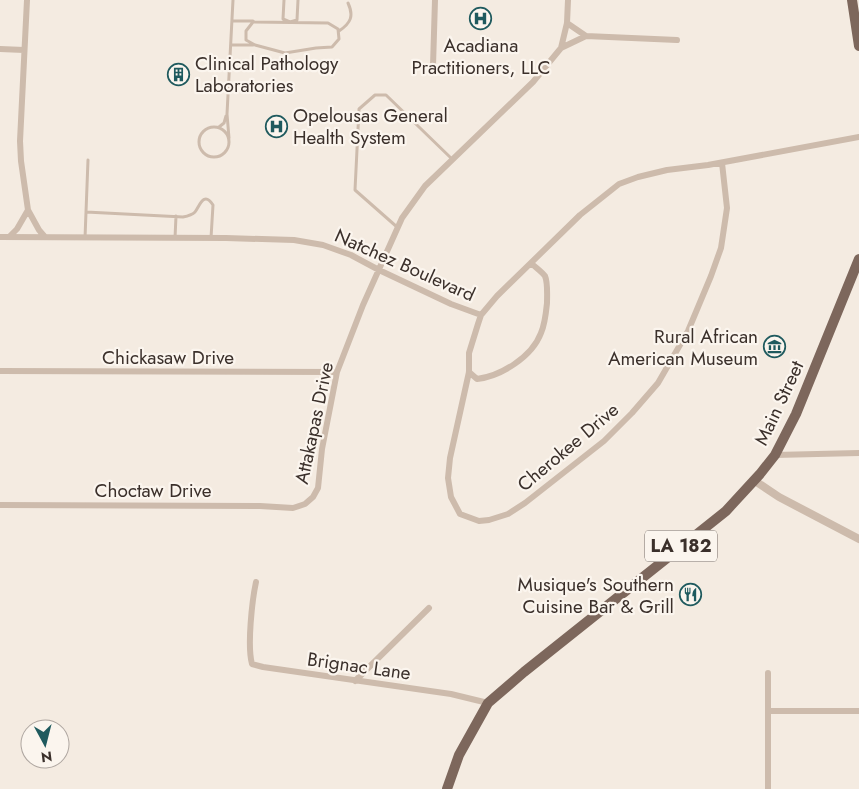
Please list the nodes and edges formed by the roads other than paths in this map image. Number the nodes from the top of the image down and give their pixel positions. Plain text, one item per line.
1 (27, 0) edge
2 (233, 0) edge
3 (284, 0) edge
4 (298, 0) edge
5 (435, 0) edge
6 (568, 0) edge
7 (852, 0) edge
8 (348, 3) dead end
9 (233, 21) junction
10 (257, 21) junction
11 (290, 22) junction
12 (567, 23) junction
13 (339, 31) junction
14 (586, 36) junction
15 (677, 40) dead end
16 (232, 45) junction
17 (255, 45) junction
18 (859, 46) edge
19 (561, 48) junction
20 (0, 49) edge
21 (24, 50) junction
22 (433, 66) dead end
23 (227, 114) junction
24 (219, 127) junction
25 (859, 137) edge
26 (229, 138) junction
27 (88, 160) dead end
28 (453, 160) junction
29 (722, 163) junction
30 (28, 210) junction
31 (86, 212) junction
32 (176, 216) junction
33 (398, 228) junction
34 (0, 237) edge
35 (8, 237) junction
36 (45, 237) junction
37 (85, 238) junction
38 (174, 238) junction
39 (211, 238) junction
40 (859, 259) edge
41 (531, 263) junction
42 (379, 270) junction
43 (481, 316) junction
44 (0, 372) edge
45 (337, 372) junction
46 (469, 372) junction
47 (859, 454) edge
48 (775, 455) junction
49 (755, 481) junction
50 (305, 504) joint
51 (0, 505) edge
52 (859, 539) edge
53 (256, 582) dead end
54 (429, 608) dead end
55 (768, 672) dead end
56 (355, 681) junction
57 (488, 703) junction
58 (768, 711) junction
59 (859, 711) edge
60 (447, 789) edge
61 (768, 789) edge

1 - 21 street
2 - 9 lane
3 - 11 lane
4 - 11 lane
5 - 22 street
6 - 12 street, Attakapas Drive
7 - 18 main road
8 - 13 lane
9 - 10 lane
9 - 16 lane
10 - 11 lane
10 - 17 lane
11 - 13 lane
12 - 14 street
12 - 19 street, Attakapas Drive
13 - 17 lane
14 - 15 street
14 - 19 street
16 - 17 lane
16 - 23 lane
19 - 28 street, Attakapas Drive
20 - 21 street
21 - 30 street
23 - 24 lane
23 - 26 lane
24 - 26 lane
24 - 26 lane
25 - 29 street, Natchez Boulevard
27 - 31 lane
28 - 33 street, Attakapas Drive
28 - 33 lane
29 - 41 street, Natchez Boulevard
29 - 46 street, Cherokee Drive
30 - 35 street
30 - 36 street
31 - 32 lane
31 - 37 lane
32 - 38 lane
32 - 39 lane
33 - 42 street, Attakapas Drive
34 - 35 street, Natchez Boulevard
35 - 36 street, Natchez Boulevard
36 - 37 street, Natchez Boulevard
37 - 38 street, Natchez Boulevard
38 - 39 street, Natchez Boulevard
39 - 42 street, Natchez Boulevard
40 - 48 main road, Main Street / LA 182
41 - 43 street, Natchez Boulevard
41 - 46 street
42 - 43 street, Natchez Boulevard
42 - 45 street, Attakapas Drive
43 - 46 street, Cherokee Drive
44 - 45 street, Chickasaw Drive
45 - 50 street, Attakapas Drive
47 - 48 street
48 - 49 main road, Main Street / LA 182
49 - 52 street
49 - 57 main road, Main Street / LA 182
50 - 51 street, Choctaw Drive
53 - 56 street, Brignac Lane
54 - 56 street
55 - 58 street
56 - 57 street, Brignac Lane
57 - 60 main road, Main Street / LA 182
58 - 59 street
58 - 61 street

